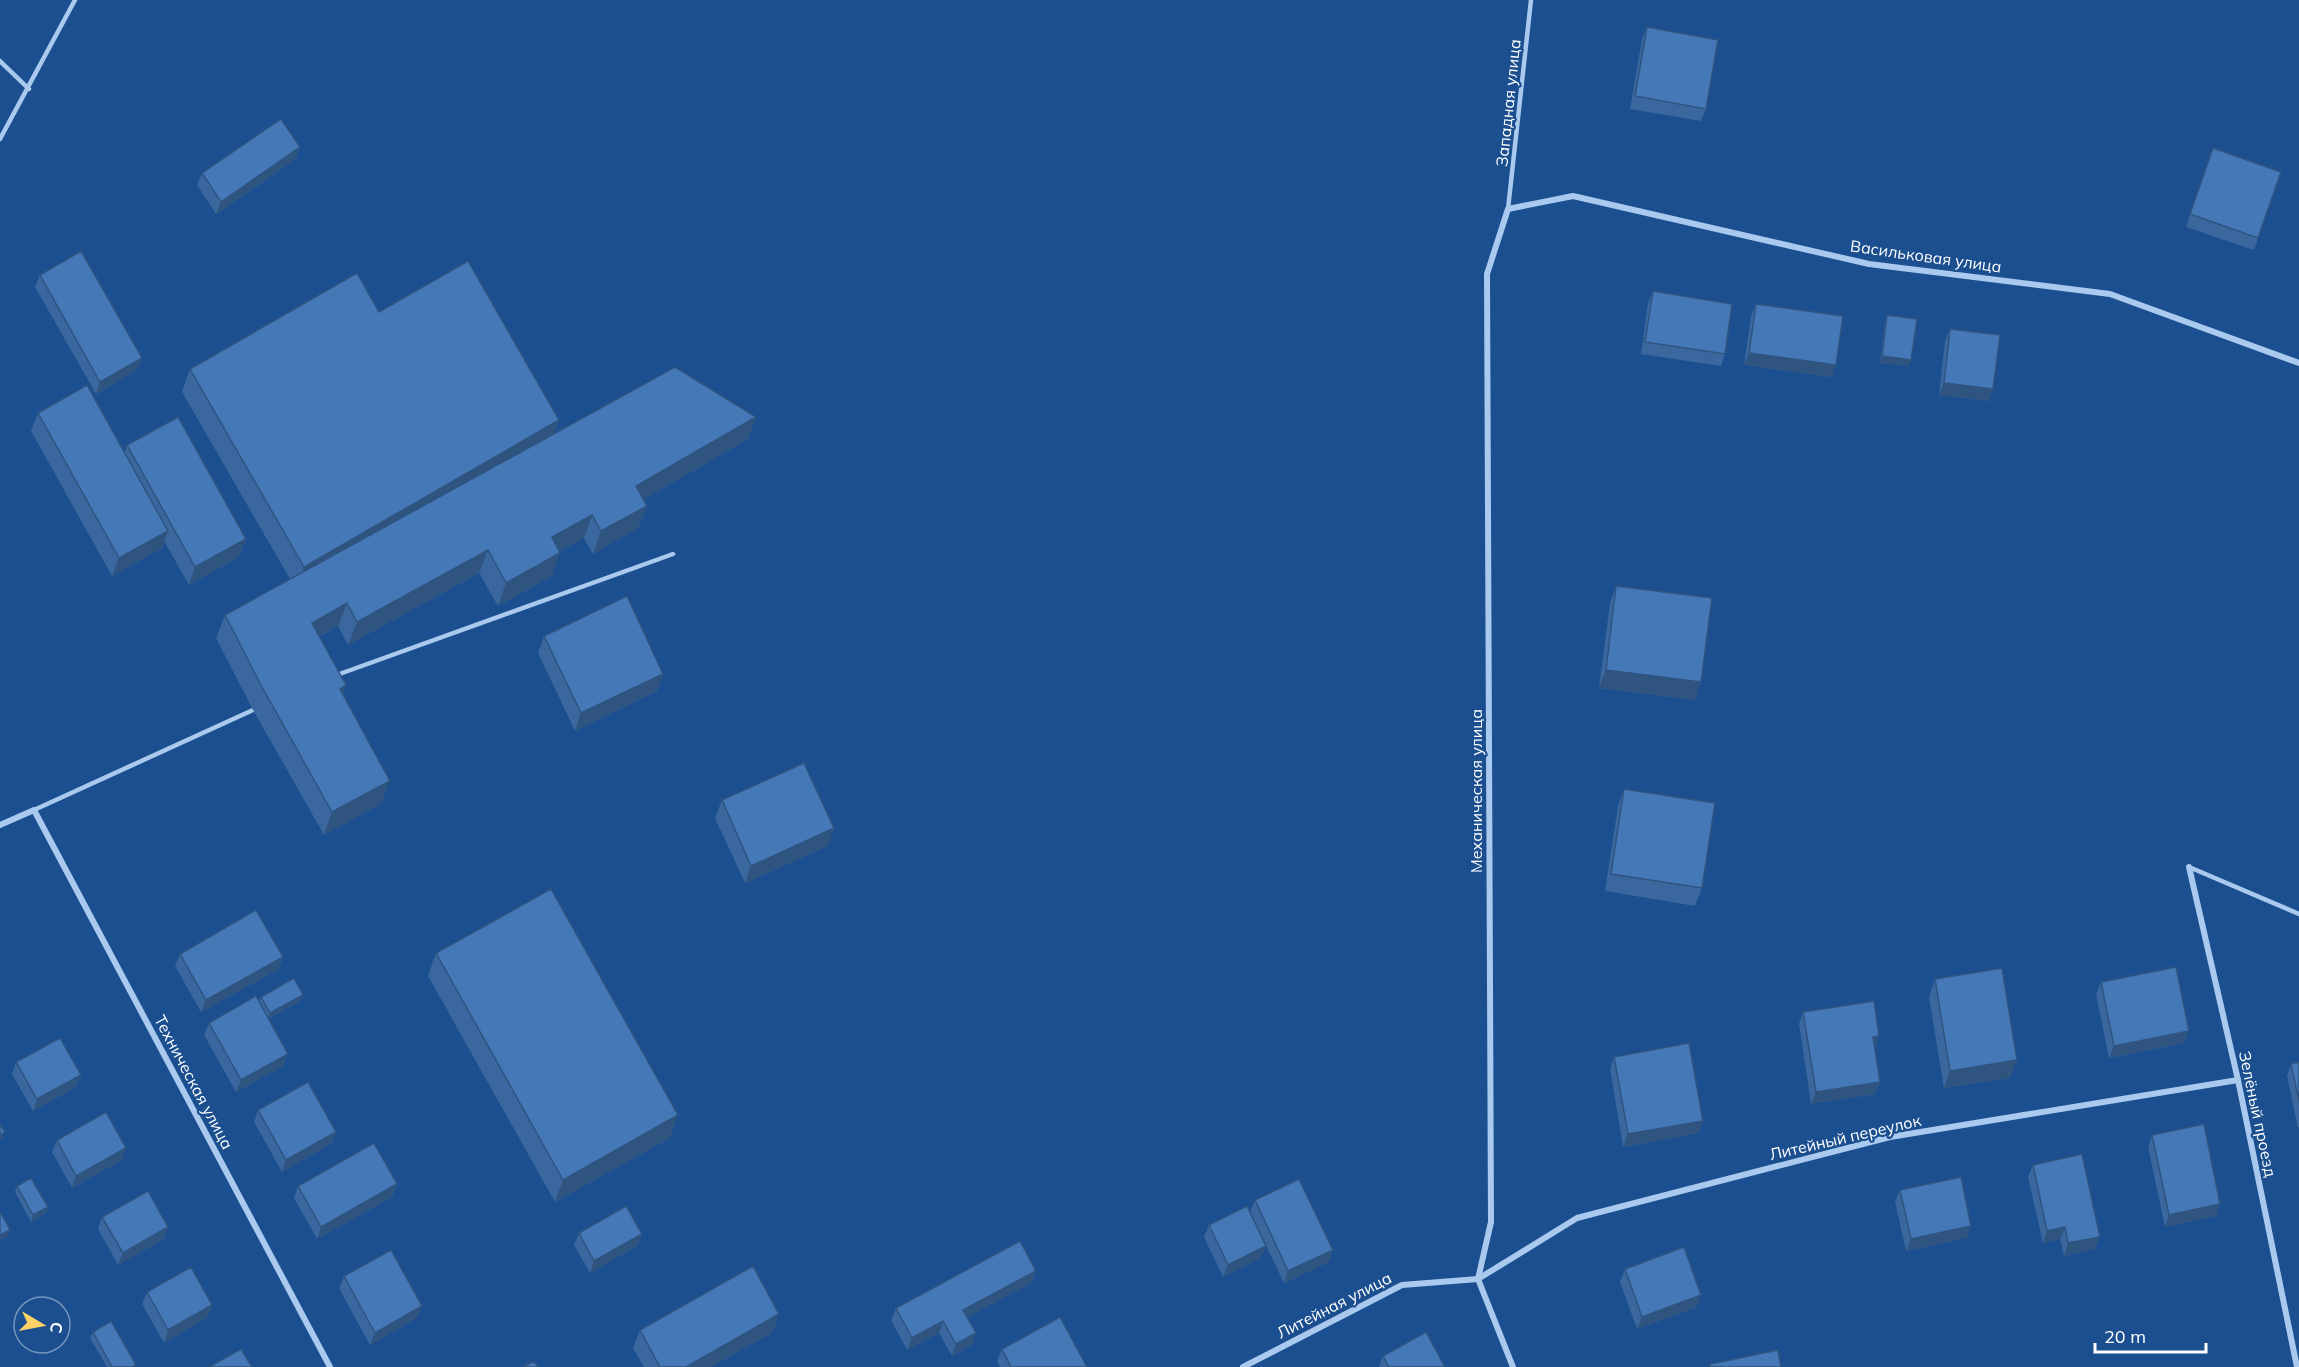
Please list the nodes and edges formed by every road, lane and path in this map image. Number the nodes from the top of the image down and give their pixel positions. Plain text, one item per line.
1 (75, 0) edge
2 (1532, 0) edge
3 (0, 61) edge
4 (29, 89) junction
5 (0, 139) edge
6 (1508, 209) junction
7 (2299, 363) edge
8 (673, 554) dead end
9 (323, 680) edge
10 (253, 710) dead end
11 (34, 810) junction
12 (0, 825) edge
13 (2189, 867) joint
14 (2299, 914) edge
15 (2238, 1080) junction
16 (1478, 1279) junction
17 (330, 1367) edge
18 (1243, 1367) edge
19 (1513, 1367) edge
20 (2297, 1367) edge

1 - 4 lane
2 - 6 lane, Западная улица
3 - 4 lane
4 - 5 lane
6 - 7 street, Васильковая улица
6 - 16 street, Механическая улица
8 - 9 lane
10 - 11 lane
11 - 12 street
11 - 17 street, Техническая улица
13 - 14 lane
13 - 15 street, Зелёный проезд
15 - 16 street, Литейный переулок
15 - 20 street, Зелёный проезд
16 - 18 street, Литейная улица
16 - 19 street

